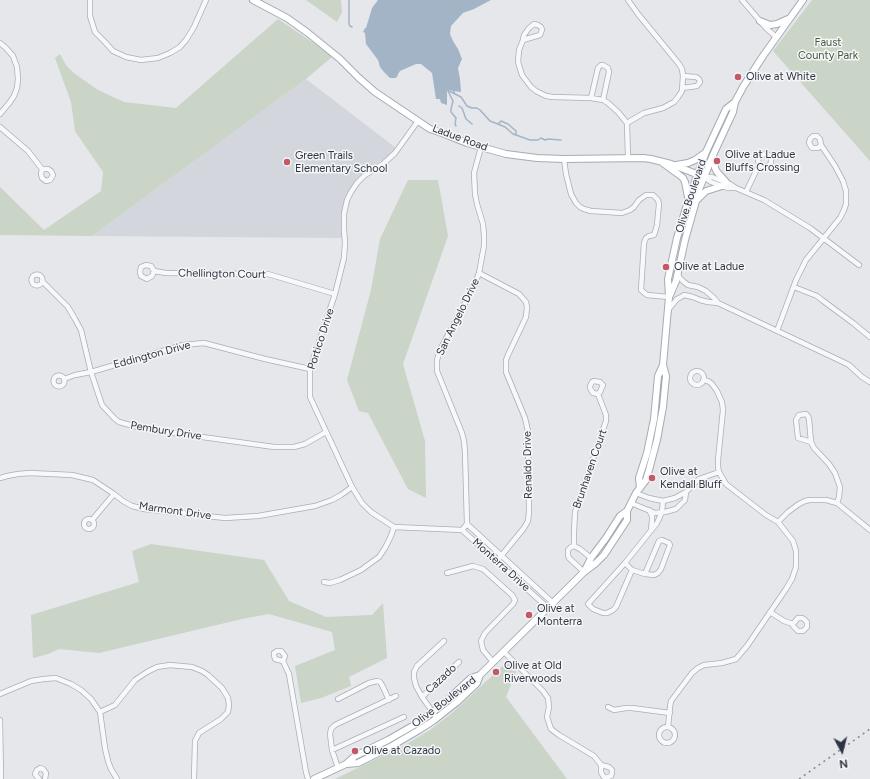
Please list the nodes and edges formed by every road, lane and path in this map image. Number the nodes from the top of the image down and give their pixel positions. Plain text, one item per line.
1 (90, 0) edge
2 (206, 0) edge
3 (253, 0) edge
4 (628, 0) edge
5 (742, 0) edge
6 (803, 0) edge
7 (789, 19) junction
8 (760, 21) junction
9 (776, 37) junction
10 (524, 40) dead end
11 (0, 43) edge
12 (683, 76) junction
13 (682, 88) junction
14 (591, 98) junction
15 (603, 100) junction
16 (735, 102) junction
17 (0, 114) edge
18 (418, 121) junction
19 (627, 123) junction
20 (0, 127) edge
21 (821, 145) dead end
22 (481, 147) junction
23 (706, 152) junction
24 (713, 155) junction
25 (628, 158) junction
26 (564, 159) junction
27 (659, 160) junction
28 (676, 165) junction
29 (760, 165) dead end
30 (42, 168) dead end
31 (697, 174) junction
32 (704, 177) junction
33 (724, 184) junction
34 (746, 192) junction
35 (689, 198) junction
36 (696, 201) junction
37 (824, 238) junction
38 (859, 265) dead end
39 (154, 271) dead end
40 (678, 272) junction
41 (479, 273) junction
42 (42, 281) dead end
43 (794, 286) junction
44 (336, 294) junction
45 (669, 297) junction
46 (718, 303) junction
47 (668, 310) junction
48 (777, 331) junction
49 (870, 337) edge
50 (310, 369) junction
51 (91, 372) junction
52 (64, 379) dead end
53 (704, 380) dead end
54 (870, 382) edge
55 (598, 394) dead end
56 (326, 432) junction
57 (811, 442) junction
58 (719, 472) junction
59 (0, 478) edge
60 (352, 487) junction
61 (638, 490) junction
62 (686, 492) junction
63 (114, 494) junction
64 (663, 501) junction
65 (631, 503) junction
66 (837, 503) junction
67 (649, 510) junction
68 (627, 511) junction
69 (662, 512) junction
70 (92, 520) dead end
71 (778, 522) junction
72 (467, 524) junction
73 (394, 527) junction
74 (462, 530) junction
75 (870, 530) edge
76 (650, 531) junction
77 (574, 546) junction
78 (501, 555) junction
79 (591, 558) junction
80 (497, 561) junction
81 (625, 563) junction
82 (632, 570) junction
83 (584, 572) junction
84 (447, 573) dead end
85 (645, 574) junction
86 (324, 582) dead end
87 (553, 603) junction
88 (548, 608) junction
89 (770, 612) junction
90 (792, 624) dead end
91 (444, 641) dead end
92 (504, 652) junction
93 (283, 662) dead end
94 (459, 662) dead end
95 (494, 662) junction
96 (480, 675) junction
97 (0, 694) edge
98 (396, 696) dead end
99 (422, 697) junction
100 (338, 700) dead end
101 (389, 700) junction
102 (608, 707) dead end
103 (100, 712) junction
104 (433, 712) junction
105 (670, 713) junction
106 (404, 717) dead end
107 (437, 718) junction
108 (0, 720) edge
109 (668, 727) dead end
110 (332, 750) junction
111 (346, 764) junction
112 (601, 765) dead end
113 (338, 768) junction
114 (1, 779) edge
115 (39, 779) edge
116 (45, 779) edge
117 (117, 779) edge
118 (194, 779) edge
119 (308, 779) edge
120 (314, 779) edge

1 - 2 street
3 - 18 main road, Ladue Road
4 - 12 street
5 - 8 street
6 - 7 main road, Olive Boulevard
7 - 8 main road
7 - 9 main road, Olive Boulevard
8 - 9 street
9 - 16 main road, Olive Boulevard
10 - 14 street
11 - 17 street
12 - 13 street
12 - 13 street
13 - 19 street
14 - 15 street
14 - 15 street
15 - 19 street
16 - 23 main road, Olive Boulevard
16 - 24 main road, Olive Boulevard
18 - 22 main road, Ladue Road
18 - 44 street, Portico Drive
19 - 25 street
20 - 30 street
21 - 37 street
22 - 26 main road, Ladue Road
22 - 41 street, San Angelo Drive
23 - 28 main road
23 - 31 main road, Olive Boulevard
24 - 32 main road, Olive Boulevard
24 - 33 main road
25 - 26 main road, Ladue Road
25 - 27 main road, Ladue Road
26 - 45 street
27 - 28 main road, Ladue Road
27 - 35 main road
28 - 31 main road, Ladue Road
29 - 34 street
31 - 32 main road, Ladue Road
31 - 35 main road, Olive Boulevard
32 - 33 street
32 - 36 main road, Olive Boulevard
33 - 34 street
33 - 36 main road
34 - 37 street
35 - 45 main road, Olive Boulevard
36 - 40 main road, Olive Boulevard
37 - 38 street
37 - 43 street
39 - 44 street, Chellington Court
40 - 45 main road, Olive Boulevard
40 - 46 street
41 - 72 street, San Angelo Drive
41 - 78 street, Renaldo Drive
42 - 51 street, Pembury Drive
43 - 48 street
43 - 49 street
44 - 50 street, Portico Drive
45 - 47 main road, Olive Boulevard
46 - 47 street
46 - 48 street
47 - 61 main road, Olive Boulevard
48 - 54 street
50 - 51 street, Eddington Drive
50 - 56 street, Portico Drive
51 - 52 street, Eddington Drive
51 - 56 street, Pembury Drive
53 - 58 street
55 - 77 street, Brunhaven Court
56 - 60 street, Portico Drive
57 - 57 street
57 - 66 street
58 - 62 street
58 - 71 street
59 - 63 street, Marmont Drive
60 - 63 street, Marmont Drive
60 - 73 street, Portico Drive
61 - 64 street
61 - 65 main road, Olive Boulevard
62 - 64 street
62 - 69 street
63 - 70 street
64 - 69 street
65 - 67 street
65 - 68 main road, Olive Boulevard
66 - 71 street
66 - 75 street
67 - 69 street
67 - 76 street
68 - 79 main road, Olive Boulevard
68 - 83 main road, Olive Boulevard
69 - 76 street
71 - 89 street
72 - 74 street
72 - 78 street, Monterra Drive
73 - 74 street, Monterra Drive
73 - 86 street
74 - 80 street, Monterra Drive
76 - 81 street
77 - 79 street
77 - 83 street, Brunhaven Court
78 - 80 street, Renaldo Drive
78 - 87 street, Monterra Drive
79 - 83 main road, Olive Boulevard
80 - 88 street, Monterra Drive
81 - 82 street
81 - 82 street
82 - 85 street
83 - 87 main road, Olive Boulevard
84 - 95 street
85 - 85 street
87 - 88 main road, Olive Boulevard
88 - 92 main road, Olive Boulevard
89 - 90 street
89 - 105 street
91 - 99 street
92 - 95 main road, Olive Boulevard
92 - 112 street
93 - 119 street
94 - 99 street, Cazado
95 - 96 main road, Olive Boulevard
96 - 104 main road, Olive Boulevard
96 - 107 main road, Olive Boulevard
97 - 103 street
98 - 101 street
99 - 104 street
100 - 101 street
101 - 110 street
102 - 105 street
103 - 117 street
103 - 118 street
104 - 107 street
104 - 111 main road, Olive Boulevard
105 - 109 street
106 - 110 street
107 - 111 main road, Olive Boulevard
108 - 114 street
110 - 113 street
111 - 113 main road, Olive Boulevard
113 - 120 main road, Olive Boulevard
115 - 116 street

